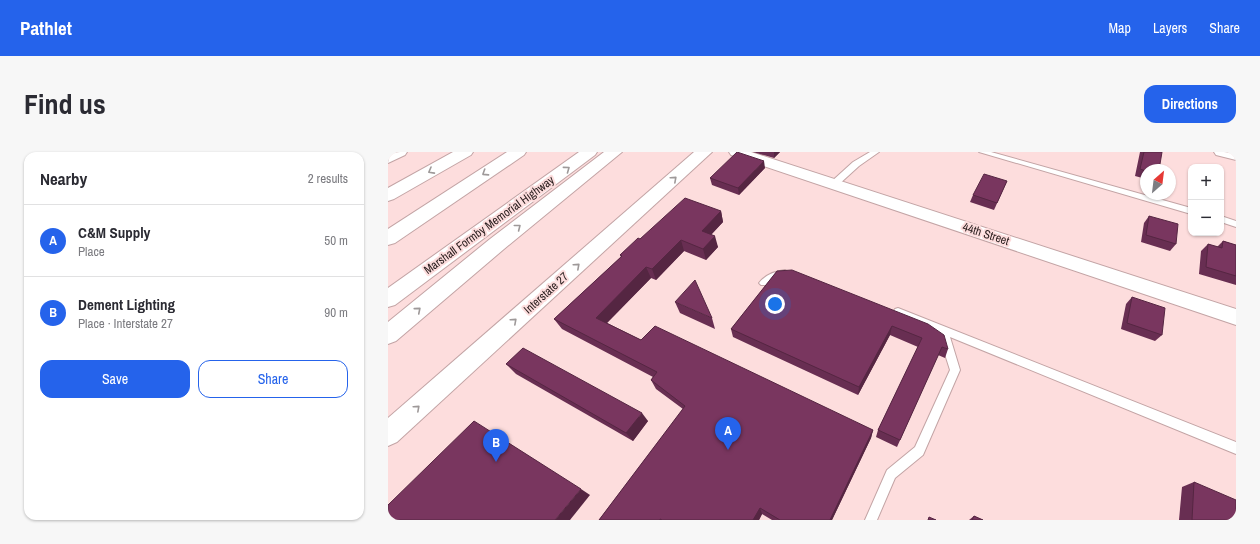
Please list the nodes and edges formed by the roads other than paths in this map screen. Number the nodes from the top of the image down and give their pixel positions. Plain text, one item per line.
1 (399, 152) edge
2 (465, 152) edge
3 (518, 152) edge
4 (589, 152) edge
5 (614, 152) edge
6 (704, 152) edge
7 (736, 152) edge
8 (875, 152) edge
9 (983, 152) edge
10 (1222, 152) edge
11 (1236, 156) edge
12 (388, 158) edge
13 (834, 184) junction
14 (388, 195) edge
15 (1188, 210) edge
16 (1224, 220) edge
17 (1236, 224) edge
18 (388, 238) edge
19 (794, 274) edge
20 (764, 283) dead end
21 (388, 299) edge
22 (890, 309) edge
23 (1236, 317) edge
24 (942, 329) junction
25 (388, 335) edge
26 (388, 434) edge
27 (1236, 448) edge
28 (871, 520) edge

1 - 12 main road
2 -> 14 main road
3 -> 18 main road
21 -> 4 main road, Marshall Formby Memorial Highway
25 -> 5 main road
26 -> 6 main road, Interstate 27
7 - 13 street, 44th Street
8 - 13 lane
9 - 15 lane
10 - 11 street
13 - 23 street, 44th Street
16 - 17 lane
19 - 20 lane
22 - 24 lane
24 - 27 lane
24 - 28 lane

